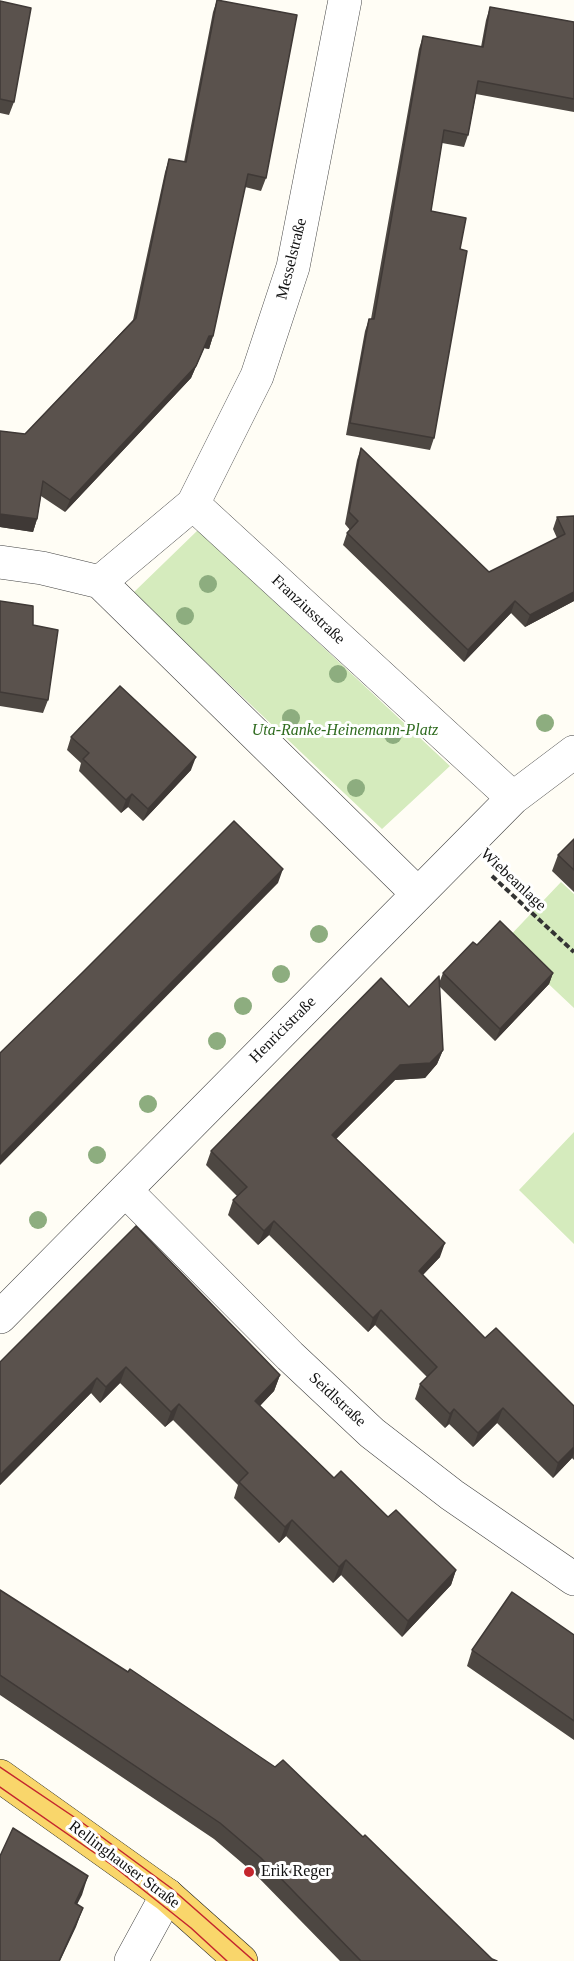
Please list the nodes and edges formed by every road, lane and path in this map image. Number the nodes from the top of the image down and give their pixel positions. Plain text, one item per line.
1 (345, 0) edge
2 (194, 504) junction
3 (0, 562) edge
4 (100, 582) junction
5 (574, 752) edge
6 (513, 798) junction
7 (463, 849) junction
8 (418, 894) junction
9 (574, 952) edge
10 (126, 1191) junction
11 (0, 1317) edge
12 (574, 1579) edge
13 (0, 1776) edge
14 (166, 1895) junction
15 (130, 1961) edge
16 (241, 1961) edge

1 - 2 street, Messelstraße
2 - 4 street
2 - 6 street, Franziusstraße
3 - 4 street
4 - 8 street
5 - 6 street, Henricistraße
6 - 7 street, Henricistraße
7 - 8 street, Henricistraße
7 - 9 path, Wiebeanlage
8 - 10 street, Henricistraße
10 - 11 street, Henricistraße
10 - 12 street, Seidlstraße
13 - 14 main road, Rellinghauser Straße
14 - 15 street
14 - 16 main road, Rellinghauser Straße

